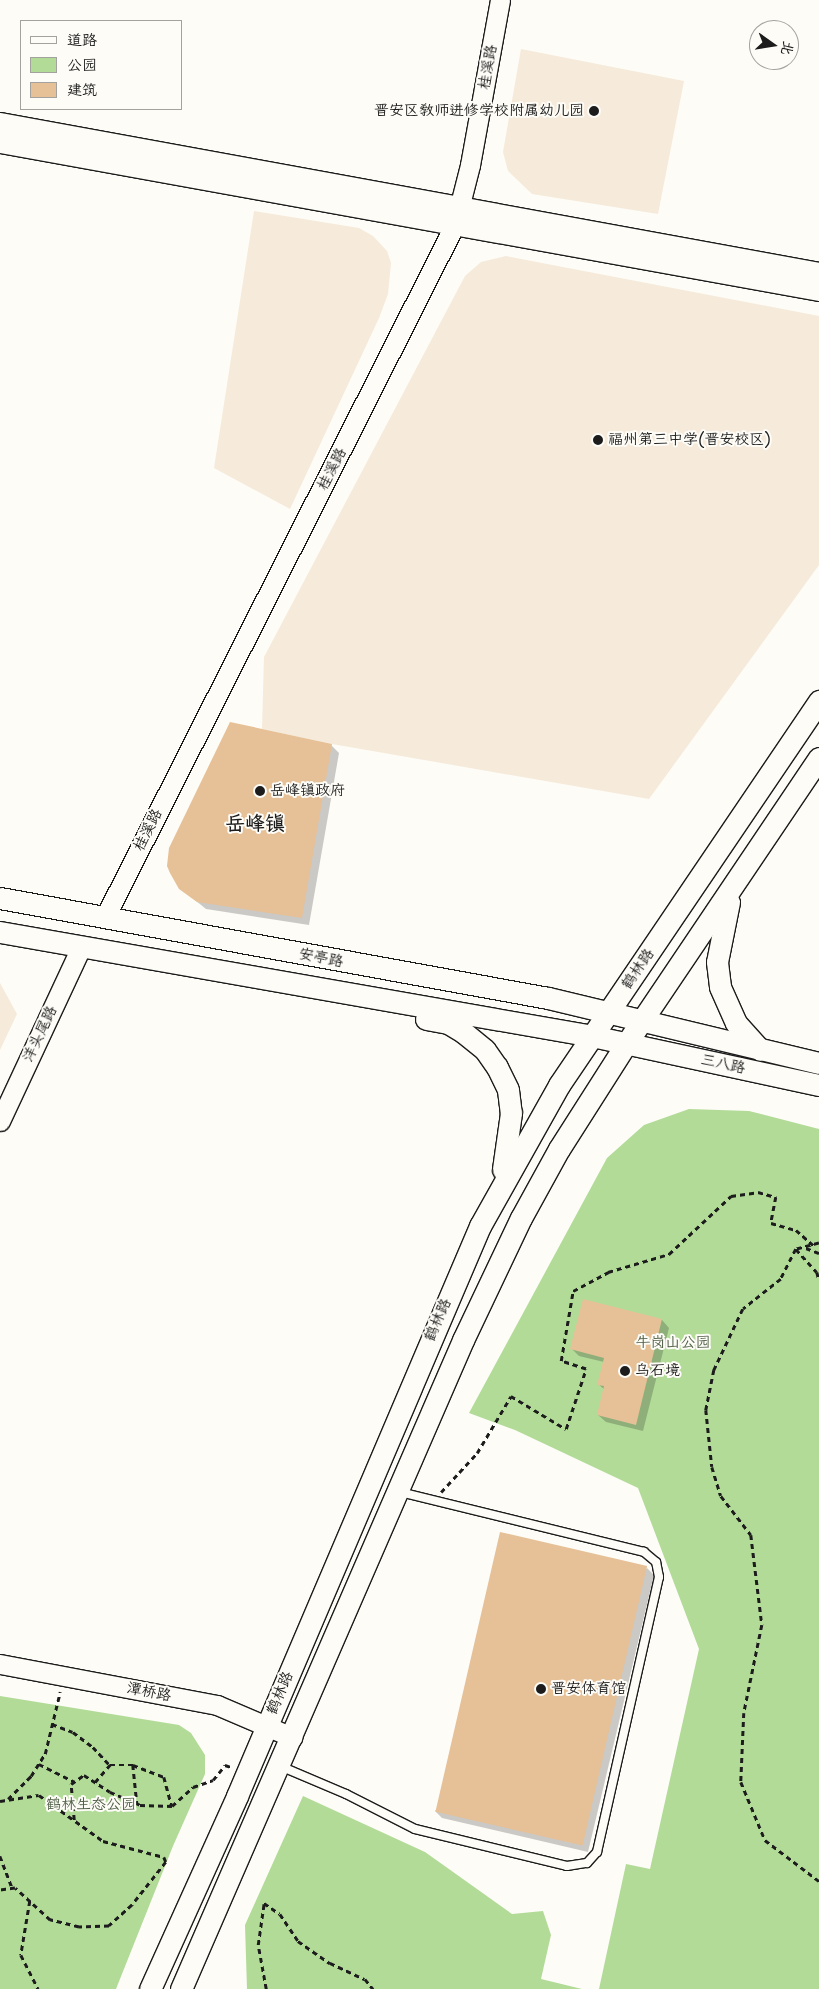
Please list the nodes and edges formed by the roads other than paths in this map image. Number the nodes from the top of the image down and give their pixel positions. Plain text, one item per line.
1 (500, 0) edge
2 (0, 123) edge
3 (0, 142) edge
4 (458, 216) junction
5 (819, 273) edge
6 (819, 290) edge
7 (819, 701) edge
8 (819, 758) edge
9 (735, 884) junction
10 (0, 898) edge
11 (105, 917) junction
12 (0, 932) edge
13 (81, 947) junction
14 (292, 983) junction
15 (608, 1013) junction
16 (642, 1022) junction
17 (592, 1036) junction
18 (626, 1044) junction
19 (760, 1050) junction
20 (819, 1063) edge
21 (819, 1086) edge
22 (0, 1121) edge
23 (499, 1189) junction
24 (397, 1492) junction
25 (0, 1664) edge
26 (266, 1727) junction
27 (292, 1737) junction
28 (280, 1766) junction
29 (150, 1989) edge
30 (182, 1989) edge

1 - 4 street, 桂溪路
2 - 4 main road
3 - 4 main road
4 - 5 main road
4 - 6 main road
4 - 11 street, 桂溪路
7 - 15 main road, 鹤林路
8 - 9 main road, 鹤林路
9 - 16 main road, 鹤林路
9 - 19 main road
10 - 11 main road, 安亭路
11 - 15 main road, 安亭路
12 - 13 main road, 安亭路
13 - 14 main road, 安亭路
13 - 22 street, 洋头尾路
14 - 17 main road, 安亭路
14 - 23 main road
15 - 16 main road, 安亭路
15 - 17 main road, 鹤林路
16 - 18 main road, 鹤林路
16 - 19 main road, 三八路
17 - 18 main road, 安亭路
17 - 23 main road, 鹤林路
18 - 21 main road, 三八路
18 - 24 main road, 鹤林路
19 - 20 main road, 三八路
23 - 26 main road, 鹤林路
24 - 27 main road, 鹤林路
24 - 28 lane
25 - 26 street, 潭桥路
26 - 27 street, 潭桥路
26 - 29 main road, 鹤林路
27 - 28 main road, 鹤林路
28 - 30 main road, 鹤林路

